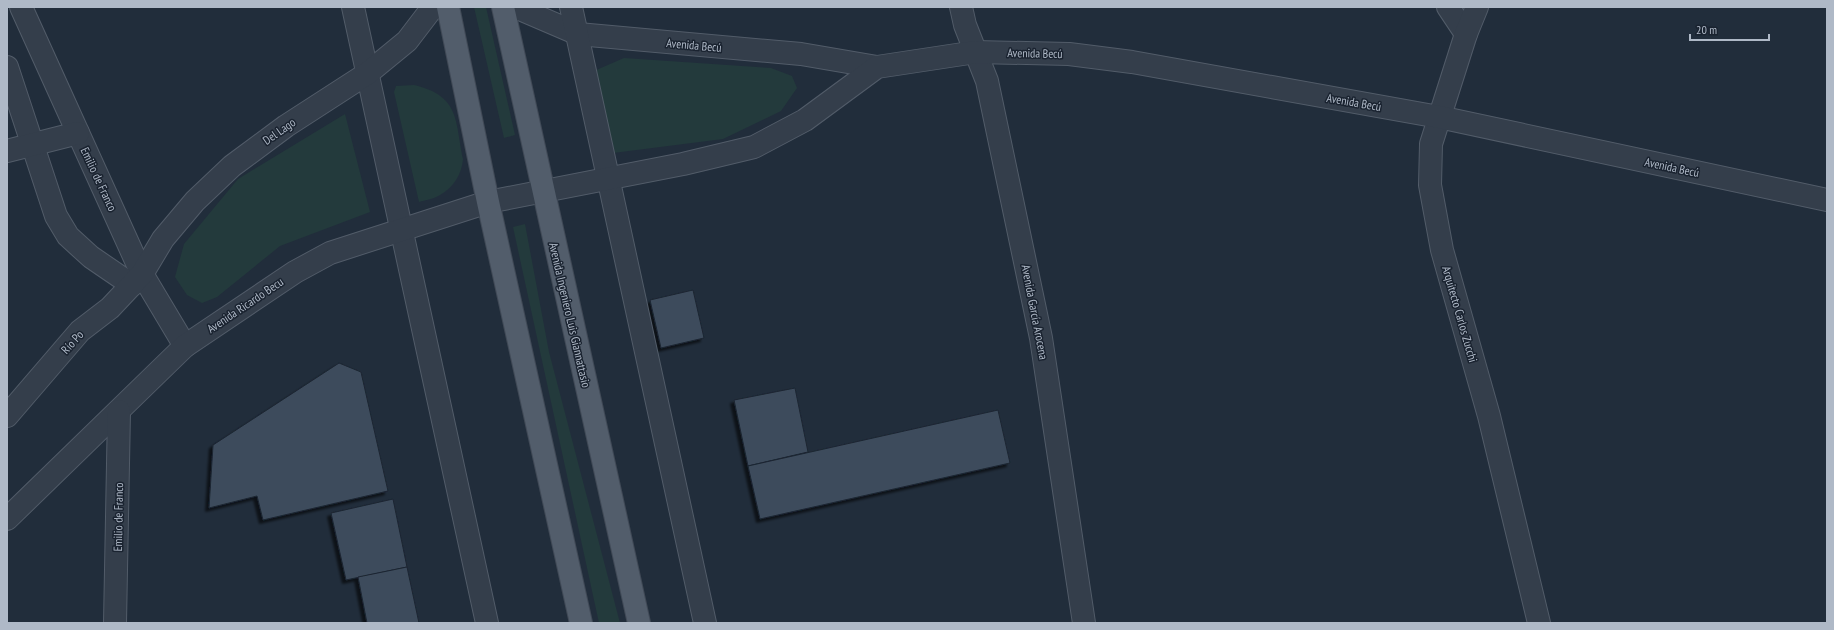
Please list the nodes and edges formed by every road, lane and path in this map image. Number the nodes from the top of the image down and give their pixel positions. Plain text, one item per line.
1 (21, 7) edge
2 (353, 7) edge
3 (433, 7) edge
4 (448, 7) edge
5 (503, 7) edge
6 (515, 7) edge
7 (571, 7) edge
8 (961, 7) edge
9 (1448, 7) edge
10 (1477, 7) edge
11 (578, 34) junction
12 (1466, 34) junction
13 (976, 52) junction
14 (7, 67) edge
15 (877, 67) junction
16 (368, 73) junction
17 (1439, 117) junction
18 (78, 133) junction
19 (33, 145) junction
20 (7, 151) edge
21 (608, 178) junction
22 (542, 191) junction
23 (1827, 200) edge
24 (488, 202) junction
25 (402, 230) junction
26 (137, 279) junction
27 (185, 346) junction
28 (119, 411) junction
29 (7, 416) edge
30 (7, 519) edge
31 (115, 623) edge
32 (488, 623) edge
33 (581, 623) edge
34 (639, 623) edge
35 (705, 623) edge
36 (1084, 623) edge
37 (1539, 623) edge

1 - 18 street, Emilio de Franco
2 - 16 street
3 - 16 street, Del Lago
4 - 24 main road
5 - 22 main road, Avenida Ingeniero Luis Giannattasio
6 - 11 street, Avenida Becú
7 - 11 street
8 - 13 street, Avenida García Arocena
9 - 12 street
10 - 12 street, Arquitecto Carlos Zucchi
11 - 15 street, Avenida Becú
11 - 21 street
12 - 17 street, Arquitecto Carlos Zucchi
13 - 15 street, Avenida Becú
13 - 17 street, Avenida Becú
13 - 36 street, Avenida García Arocena
14 - 19 street
15 - 21 street, Avenida Becú
16 - 25 street
16 - 26 street, Del Lago
17 - 23 street, Avenida Becú
17 - 37 street, Arquitecto Carlos Zucchi
18 - 19 street
18 - 26 street, Emilio de Franco
19 - 20 street
19 - 26 street
21 - 22 street, Avenida Becú
21 - 35 street
22 - 24 street, Avenida Ricardo Becu
22 - 34 main road, Avenida Ingeniero Luis Giannattasio
24 - 25 street, Avenida Ricardo Becu
24 - 33 main road
25 - 27 street, Avenida Ricardo Becu
25 - 32 street
26 - 27 street, Emilio de Franco
26 - 29 street, Río Po
27 - 28 street, Avenida Ricardo Becu
28 - 30 street, Avenida Ricardo Becu
28 - 31 street, Emilio de Franco

